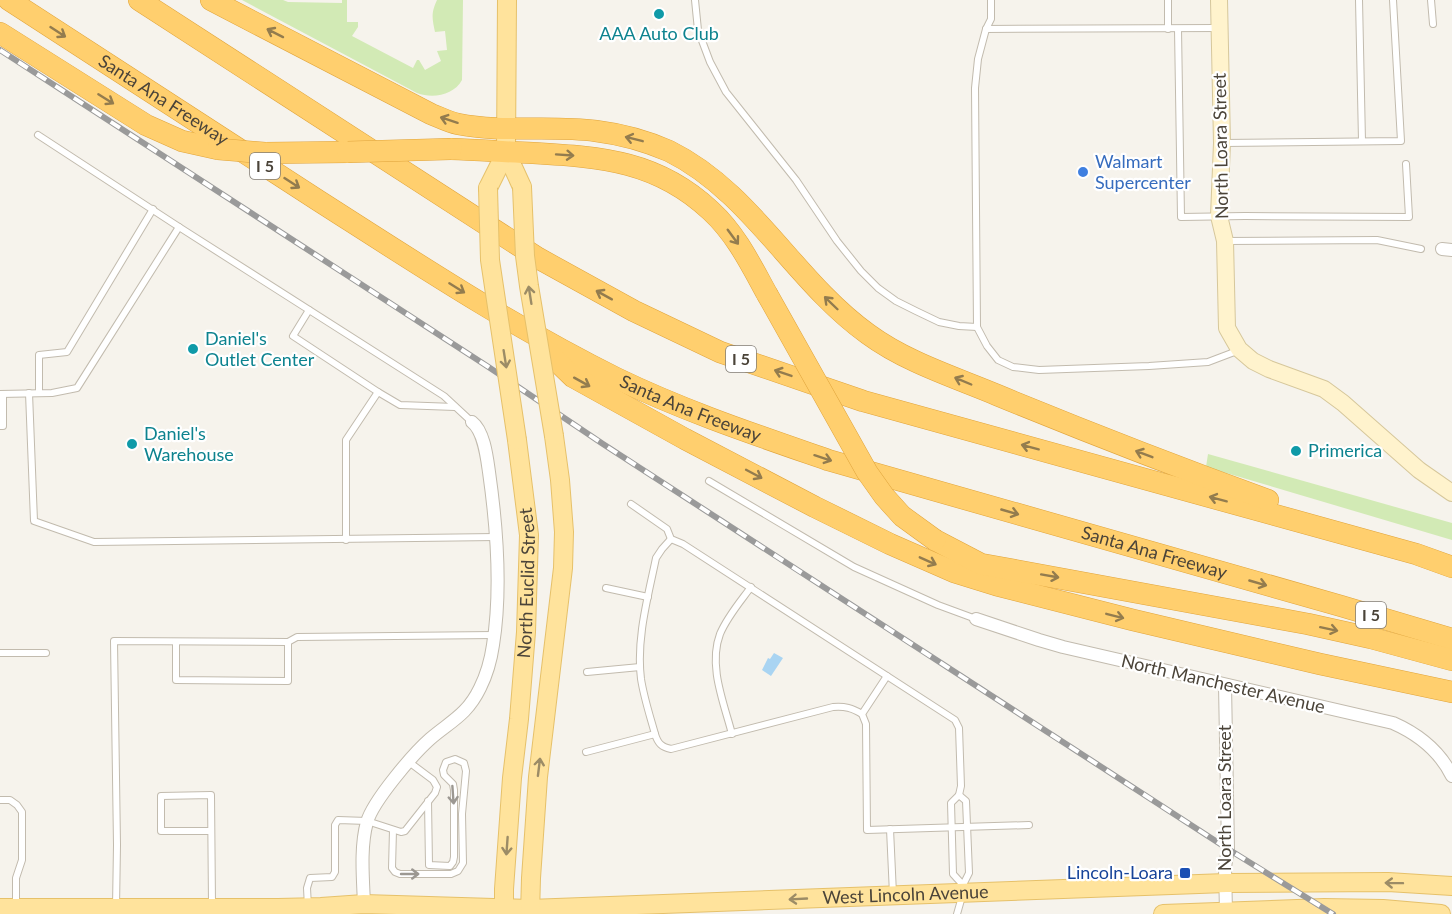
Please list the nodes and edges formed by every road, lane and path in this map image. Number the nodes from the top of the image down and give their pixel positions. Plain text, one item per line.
1 (9, 0) edge
2 (138, 0) edge
3 (211, 0) edge
4 (507, 0) edge
5 (695, 0) edge
6 (991, 0) edge
7 (1168, 0) edge
8 (1219, 0) edge
9 (1359, 0) edge
10 (1393, 0) edge
11 (1431, 0) edge
12 (1433, 24) dead end
13 (1219, 28) junction
14 (986, 29) junction
15 (1168, 29) junction
16 (1178, 29) junction
17 (0, 33) edge
18 (507, 129) junction
19 (38, 135) dead end
20 (1362, 141) junction
21 (1222, 143) junction
22 (507, 152) junction
23 (1406, 164) dead end
24 (153, 209) junction
25 (1219, 216) junction
26 (180, 227) junction
27 (1225, 241) junction
28 (1421, 249) dead end
29 (309, 310) junction
30 (977, 327) junction
31 (523, 329) junction
32 (1239, 350) junction
33 (378, 392) junction
34 (30, 393) junction
35 (39, 393) junction
36 (2, 394) edge
37 (455, 407) junction
38 (472, 422) joint
39 (0, 426) edge
40 (709, 481) dead end
41 (1452, 493) edge
42 (631, 504) dead end
43 (497, 537) junction
44 (671, 539) junction
45 (346, 540) junction
46 (1416, 554) junction
47 (1452, 567) edge
48 (751, 587) junction
49 (606, 588) dead end
50 (648, 597) junction
51 (976, 619) joint
52 (494, 635) junction
53 (1452, 639) edge
54 (176, 642) junction
55 (288, 642) junction
56 (0, 653) edge
57 (46, 653) dead end
58 (1452, 660) edge
59 (640, 667) junction
60 (587, 672) dead end
61 (887, 676) junction
62 (1225, 685) junction
63 (1452, 692) edge
64 (862, 714) junction
65 (655, 734) junction
66 (732, 734) junction
67 (586, 752) dead end
68 (409, 762) junction
69 (1452, 776) edge
70 (959, 795) junction
71 (0, 800) edge
72 (428, 801) junction
73 (368, 821) junction
74 (1029, 825) dead end
75 (967, 826) junction
76 (952, 827) junction
77 (890, 829) junction
78 (393, 830) junction
79 (211, 831) junction
80 (968, 851) junction
81 (953, 852) junction
82 (1226, 883) junction
83 (1452, 886) edge
84 (963, 889) junction
85 (893, 896) junction
86 (364, 904) junction
87 (308, 907) junction
88 (8, 908) edge
89 (212, 908) junction
90 (116, 911) edge
91 (503, 911) edge
92 (529, 912) edge
93 (1226, 913) edge
94 (957, 914) edge
95 (1163, 914) edge
96 (1441, 914) edge

1 -> 31 highway, Santa Ana Freeway / I 5
46 -> 2 highway, I 5
18 -> 3 highway
4 - 18 main road, North Euclid Street
5 - 30 lane
6 - 14 lane
7 - 15 lane
8 - 13 street, North Loara Street
9 - 20 lane
10 - 20 lane
11 - 12 lane
13 - 16 lane
13 - 21 street, North Loara Street
14 - 15 lane
14 - 30 lane
15 - 16 lane
16 - 25 lane
17 -> 22 highway, bridge
18 - 22 main road, North Euclid Street
46 -> 18 highway
19 - 24 lane
20 - 21 lane
21 - 25 street, North Loara Street
22 -> 58 highway, bridge
22 -> 91 main road, North Euclid Street, bridge
92 -> 22 main road, North Euclid Street, bridge
23 - 25 lane
24 - 26 lane
24 - 35 lane
25 - 27 street, North Loara Street
26 - 29 lane
26 - 35 lane
27 - 28 lane
27 - 32 street, North Loara Street
29 - 33 lane
29 - 37 lane
30 - 32 lane
31 -> 53 highway, Santa Ana Freeway / I 5
31 -> 63 highway
32 - 41 street
33 - 37 lane
33 - 45 lane
34 - 35 lane
34 - 36 lane
34 - 45 lane
36 - 39 lane
37 - 38 lane
38 - 43 street
40 - 51 lane
42 - 44 lane
43 - 45 lane
43 - 52 street
44 - 48 lane
44 - 50 lane
46 - 47 highway, I 5
48 - 61 lane
48 - 66 lane
49 - 50 lane
50 - 59 lane
51 - 62 street, North Manchester Avenue
52 - 55 lane
52 - 68 street
54 - 55 lane
54 - 55 lane
54 - 90 lane
56 - 57 lane
59 - 60 lane
59 - 65 lane
61 - 64 lane
61 - 70 lane
62 - 69 street, North Manchester Avenue
62 - 82 street, North Loara Street
64 - 66 lane
64 - 77 lane
65 - 66 lane
65 - 67 lane
68 - 72 lane
68 - 73 street
70 - 75 lane
70 - 76 lane
71 - 88 lane
72 - 78 lane
78 -> 72 lane
73 - 78 lane
73 - 86 street
73 - 87 lane
74 - 75 lane
75 - 76 lane
75 - 80 lane
76 - 77 lane
76 - 81 lane
77 - 85 lane
79 - 79 lane
79 - 89 lane
80 - 81 lane
80 - 84 lane
81 - 84 lane
83 -> 82 main road, West Lincoln Avenue
82 - 84 main road, West Lincoln Avenue
82 - 93 street, North Loara Street
84 - 85 main road, West Lincoln Avenue
84 - 94 lane
85 -> 92 main road, West Lincoln Avenue
86 - 87 main road, West Lincoln Avenue
86 - 91 main road, West Lincoln Avenue
87 - 89 main road, West Lincoln Avenue
88 - 90 main road, West Lincoln Avenue
89 - 90 main road, West Lincoln Avenue
91 - 92 main road, West Lincoln Avenue
93 - 95 main road
93 - 96 main road

